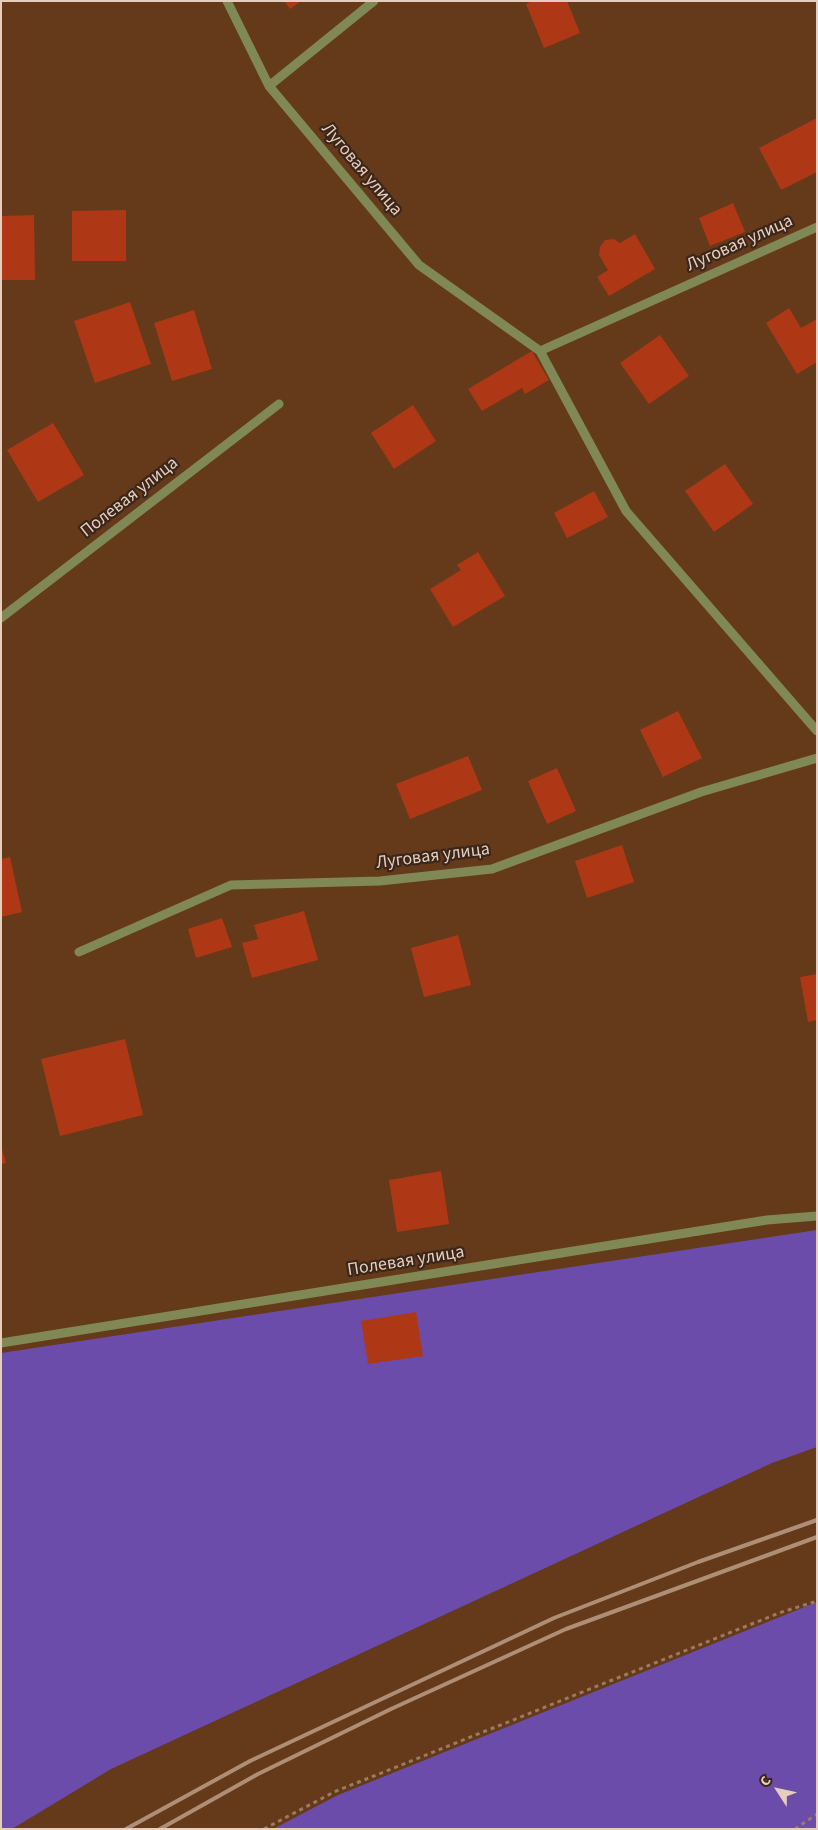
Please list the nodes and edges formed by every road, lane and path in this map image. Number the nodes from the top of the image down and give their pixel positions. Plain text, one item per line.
1 (227, 1) edge
2 (374, 1) edge
3 (269, 86) junction
4 (817, 227) edge
5 (540, 351) junction
6 (279, 404) dead end
7 (1, 618) edge
8 (817, 731) edge
9 (817, 758) edge
10 (79, 952) dead end
11 (817, 1216) edge
12 (1, 1343) edge
13 (817, 1601) edge
14 (817, 1814) edge
15 (264, 1829) edge
16 (795, 1829) edge

1 - 3 street, Луговая улица
2 - 3 street
3 - 5 street, Луговая улица
4 - 5 street, Луговая улица
5 - 8 street, Луговая улица
6 - 7 street, Полевая улица
9 - 10 street, Луговая улица
11 - 12 street, Полевая улица
13 - 15 path
14 - 16 path

